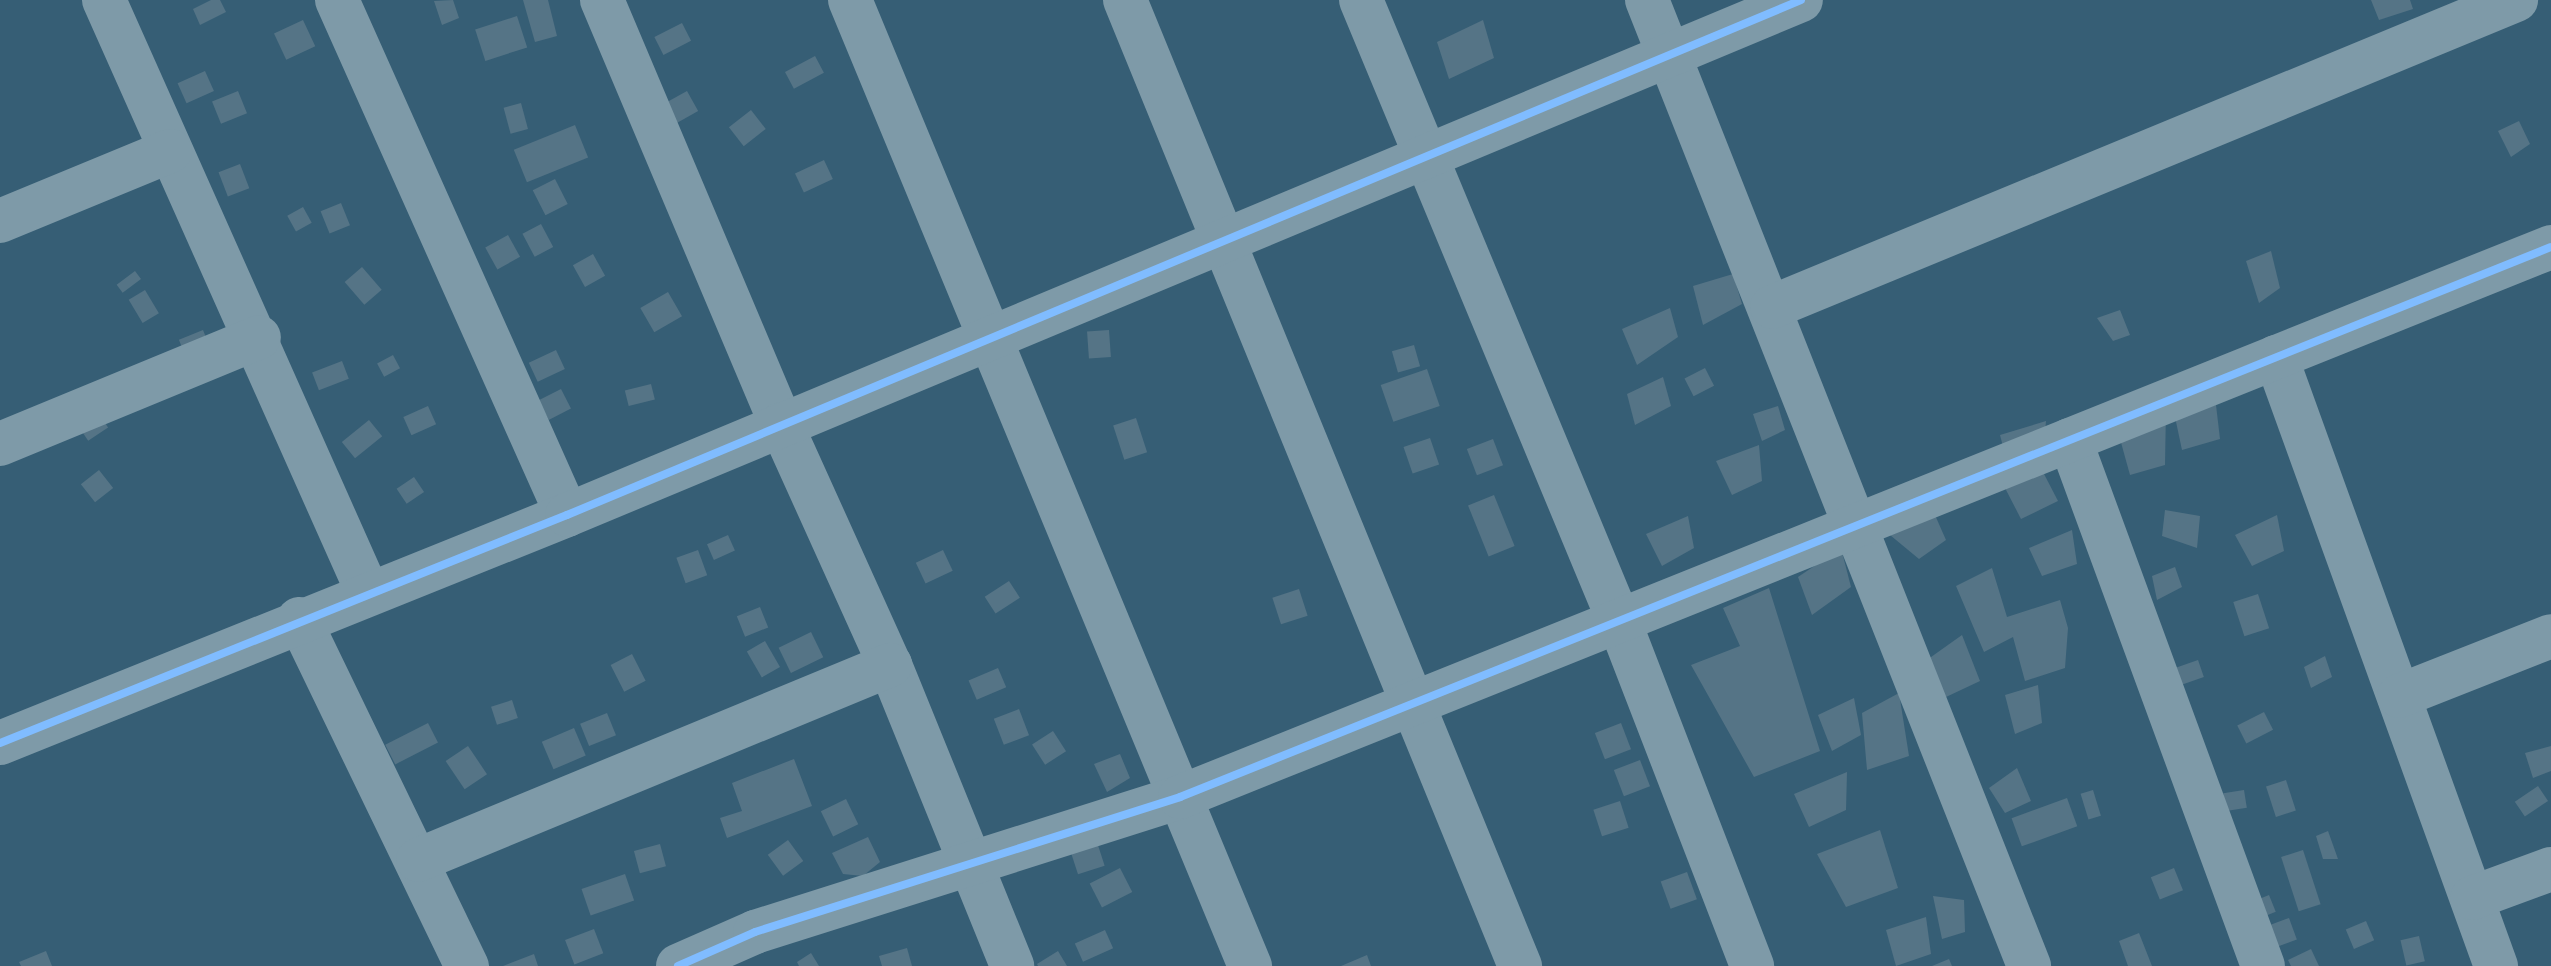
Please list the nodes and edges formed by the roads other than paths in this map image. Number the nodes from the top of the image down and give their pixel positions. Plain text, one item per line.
1 (104, 0) edge
2 (337, 0) edge
3 (602, 0) edge
4 (850, 0) edge
5 (1125, 0) edge
6 (1361, 0) edge
7 (1647, 0) edge
8 (1801, 0) edge
9 (2516, 0) edge
10 (1671, 54) junction
11 (170, 151) junction
12 (1426, 155) junction
13 (0, 221) edge
14 (1225, 237) junction
15 (2551, 247) edge
16 (1772, 307) junction
17 (988, 336) junction
18 (259, 337) junction
19 (2276, 357) junction
20 (781, 424) junction
21 (2070, 440) junction
22 (0, 444) edge
23 (567, 515) junction
24 (1856, 523) junction
25 (368, 593) junction
26 (299, 619) junction
27 (1619, 621) junction
28 (2551, 636) edge
29 (890, 665) junction
30 (2399, 696) junction
31 (1414, 704) junction
32 (0, 743) edge
33 (1180, 797) junction
34 (418, 860) junction
35 (972, 865) junction
36 (2551, 869) edge
37 (2472, 898) junction
38 (762, 949) edge
39 (467, 966) edge
40 (678, 966) edge
41 (1012, 966) edge
42 (1250, 966) edge
43 (1520, 966) edge
44 (1752, 966) edge
45 (2029, 966) edge
46 (2263, 966) edge
47 (2496, 966) edge

1 - 11 street
2 - 23 street
3 - 20 street
4 - 17 street
5 - 14 street
6 - 12 street
7 - 10 street
8 - 10 street
9 - 16 street
10 - 12 street
10 - 16 street
11 - 13 street
11 - 18 street
12 - 14 street
12 - 27 street
14 - 17 street
14 - 31 street
15 - 19 street
16 - 24 street
17 - 20 street
17 - 33 street
18 - 22 street
18 - 25 street
19 - 21 street
19 - 30 street
20 - 23 street
20 - 29 street
21 - 24 street
21 - 46 street
23 - 25 street
24 - 27 street
24 - 45 street
25 - 26 street
26 - 32 street
26 - 34 street
27 - 31 street
27 - 44 street
28 - 30 street
29 - 34 street
29 - 35 street
30 - 37 street
31 - 33 street
31 - 43 street
33 - 35 street
33 - 42 street
34 - 39 street
35 - 38 street
35 - 41 street
36 - 37 street
37 - 47 street
38 - 40 street

